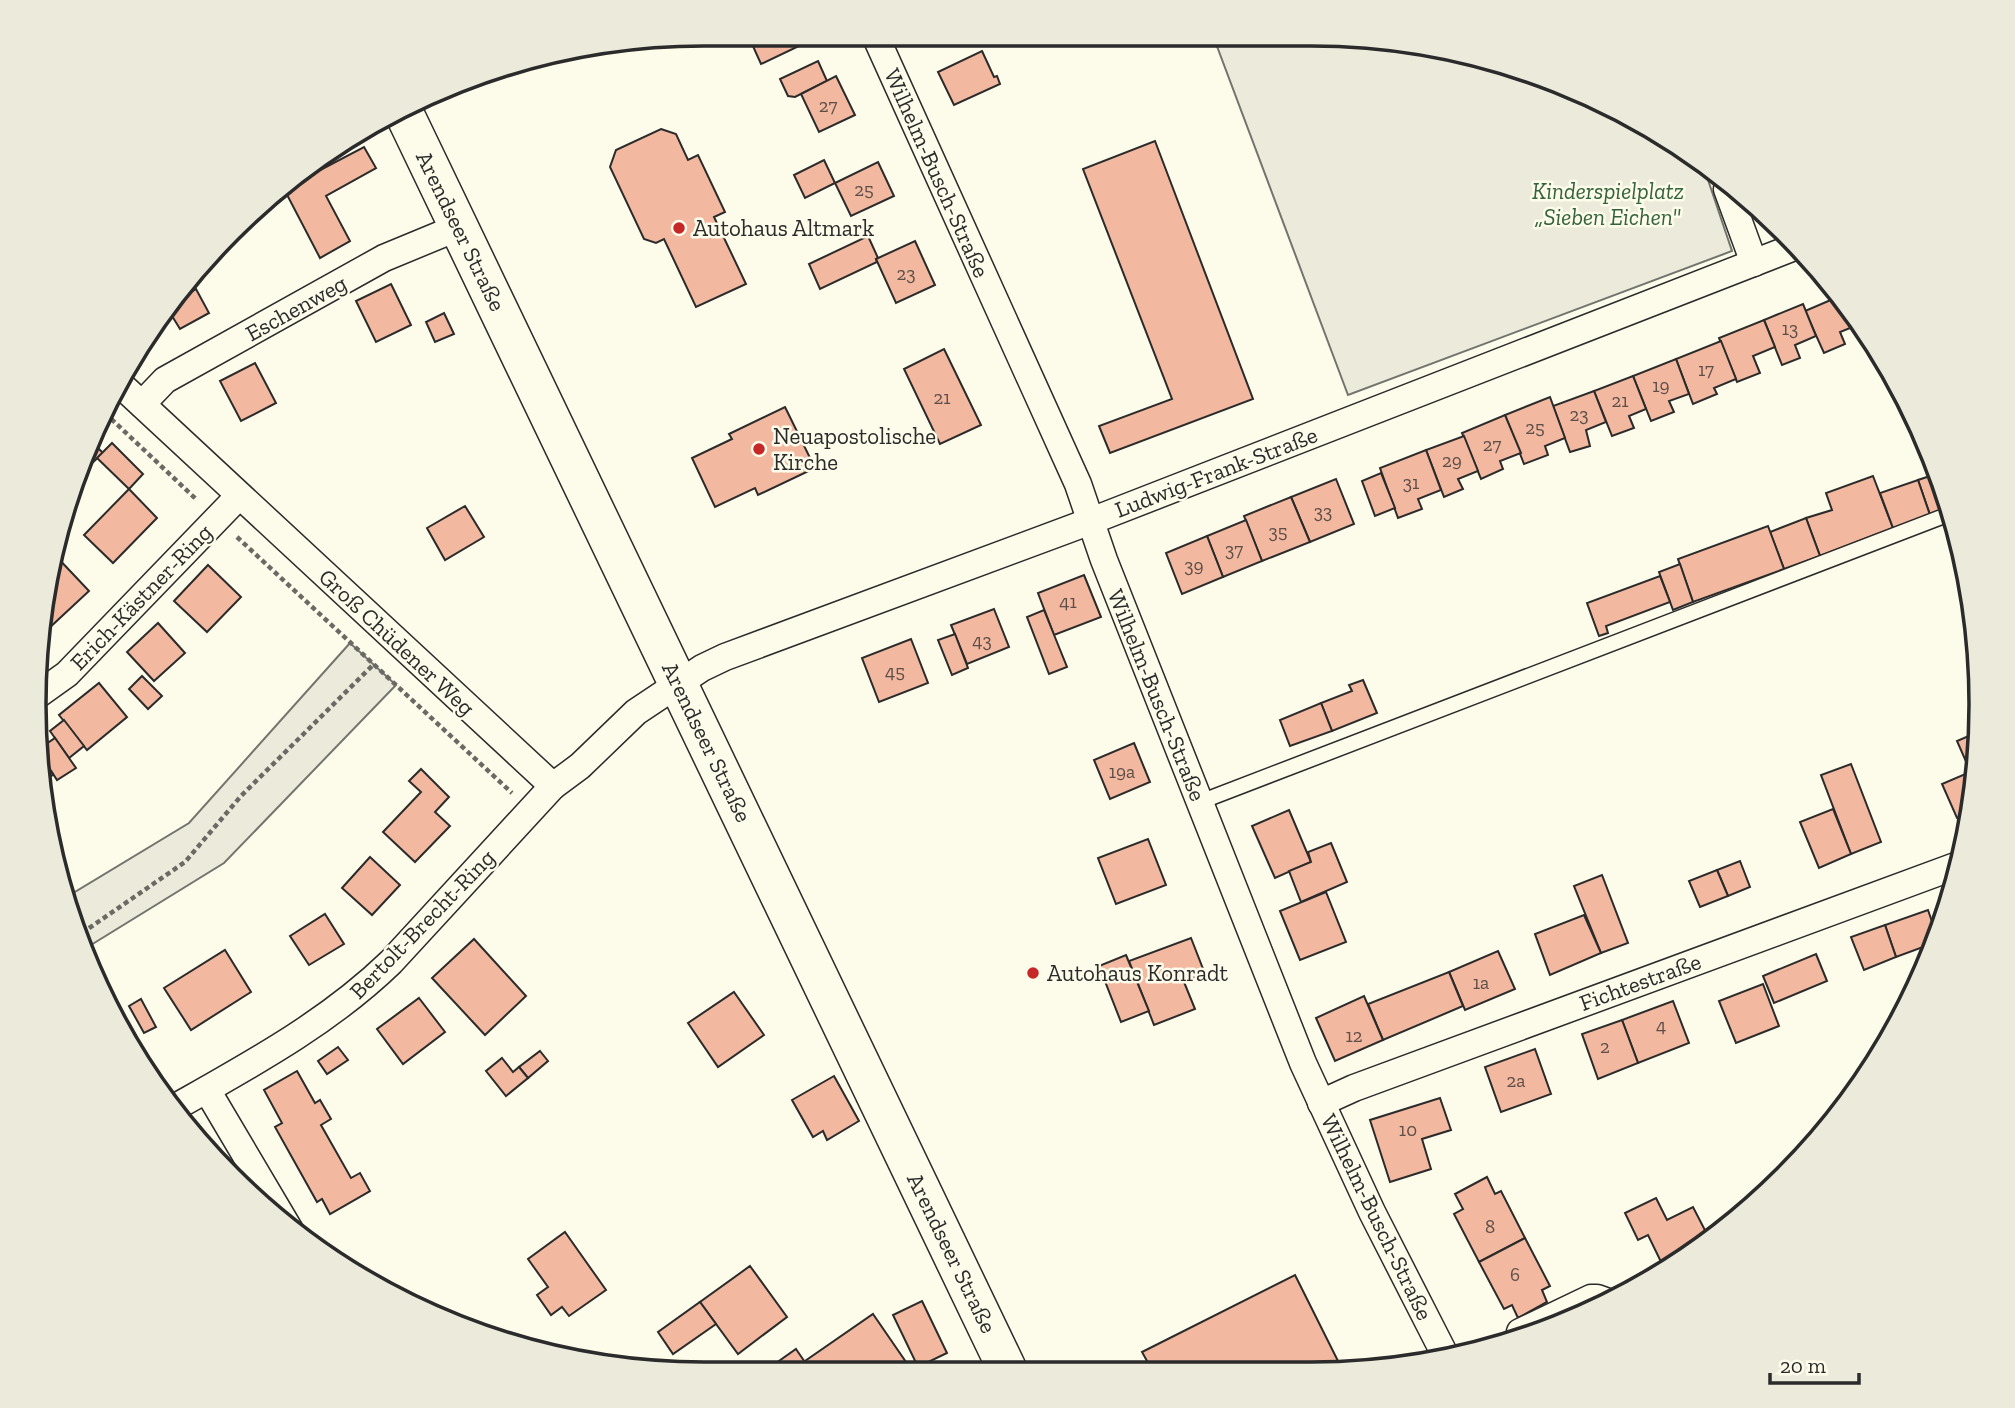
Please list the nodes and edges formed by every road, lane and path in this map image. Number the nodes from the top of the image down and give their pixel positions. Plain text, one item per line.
1 (880, 46) edge
2 (406, 117) edge
3 (1729, 196) edge
4 (459, 227) junction
5 (1788, 250) edge
6 (1754, 263) junction
7 (126, 390) edge
8 (142, 404) junction
9 (111, 418) edge
10 (239, 496) junction
11 (1942, 517) edge
12 (216, 518) junction
13 (1091, 521) junction
14 (373, 665) junction
15 (679, 683) junction
16 (46, 689) edge
17 (553, 786) junction
18 (1200, 802) junction
19 (530, 811) junction
20 (1948, 869) edge
21 (86, 930) edge
22 (206, 1090) junction
23 (1321, 1103) junction
24 (182, 1105) edge
25 (272, 1201) edge
26 (1595, 1298) edge
27 (1556, 1315) edge
28 (1442, 1349) edge
29 (1004, 1362) edge

1 - 13 street, Wilhelm-Busch-Straße
2 - 4 main road, Arendseer Straße
3 - 6 street
4 - 8 street, Eschenweg
4 - 15 main road, Arendseer Straße
5 - 6 street, Ludwig-Frank-Straße
6 - 13 street, Ludwig-Frank-Straße
7 - 8 street, Groß Chüdener Weg
8 - 10 street, Groß Chüdener Weg
9 - 12 path
10 - 12 street, Erich-Kästner-Ring
10 - 17 street, Groß Chüdener Weg
11 - 18 lane
12 - 14 path
12 - 16 street, Erich-Kästner-Ring
13 - 15 street, Ludwig-Frank-Straße
13 - 18 street, Wilhelm-Busch-Straße
14 - 19 path
14 - 21 path
15 - 17 street
15 - 29 main road, Arendseer Straße
17 - 19 street, Bertolt-Brecht-Ring
18 - 23 street, Wilhelm-Busch-Straße
19 - 22 street, Bertolt-Brecht-Ring
20 - 23 street, Fichtestraße
22 - 24 street, Bertolt-Brecht-Ring
22 - 25 street
23 - 28 street, Wilhelm-Busch-Straße
26 - 27 street

